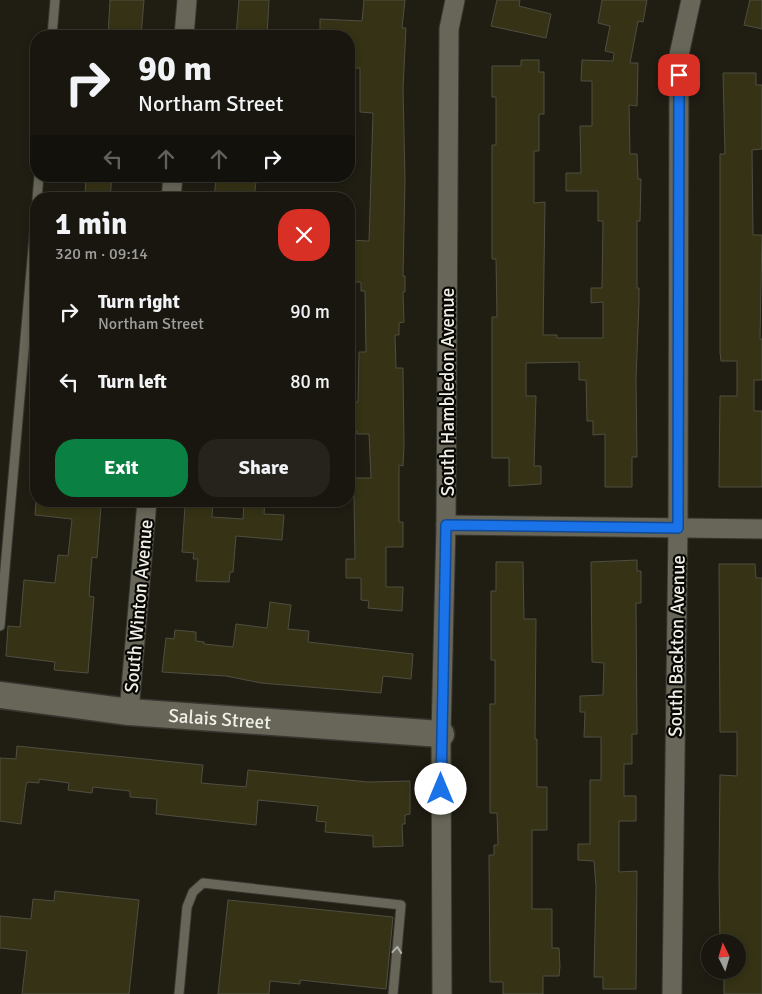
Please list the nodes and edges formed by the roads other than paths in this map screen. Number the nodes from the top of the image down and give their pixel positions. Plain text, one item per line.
1 (55, 0) edge
2 (187, 0) edge
3 (455, 0) edge
4 (691, 0) edge
5 (52, 30) edge
6 (184, 30) edge
7 (30, 282) edge
8 (146, 507) edge
9 (446, 525) junction
10 (678, 528) junction
11 (762, 529) edge
12 (0, 626) edge
13 (0, 695) edge
14 (130, 712) junction
15 (441, 734) junction
16 (179, 994) edge
17 (393, 994) edge
18 (442, 994) edge
19 (672, 994) edge

1 - 5 lane
2 - 6 street
3 - 9 street, South Hambledon Avenue
4 - 10 street, South Backton Avenue
7 - 12 lane
8 - 14 street, South Winton Avenue
9 - 10 street
9 - 15 street, South Hambledon Avenue
10 - 11 street
10 - 19 street, South Backton Avenue
13 - 14 street, Salais Street
14 - 15 street, Salais Street
15 - 18 street, South Hambledon Avenue
17 -> 16 lane

